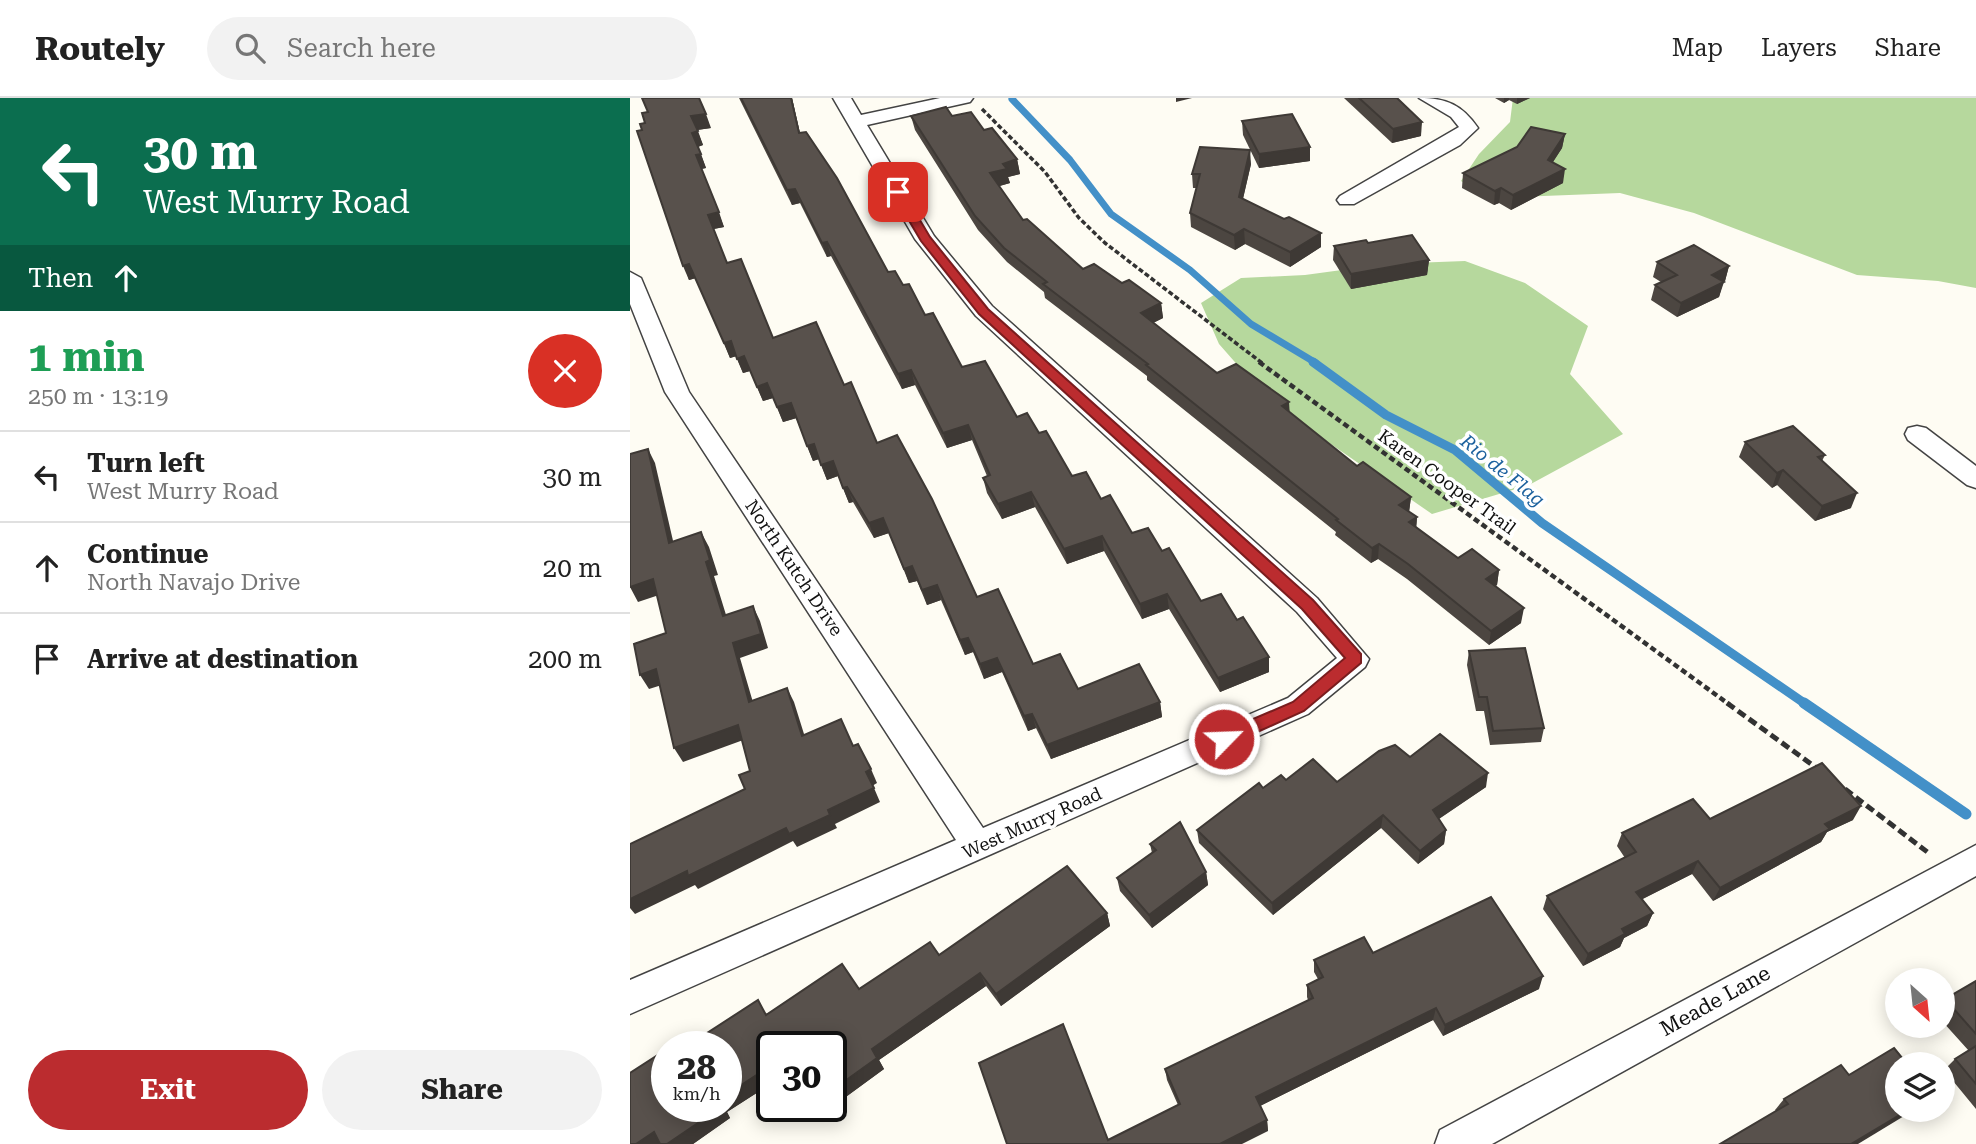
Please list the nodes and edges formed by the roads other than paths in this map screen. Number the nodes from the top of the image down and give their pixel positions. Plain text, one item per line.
1 (842, 98) edge
2 (1428, 98) edge
3 (971, 101) edge
4 (856, 122) junction
5 (1348, 200) dead end
6 (630, 278) edge
7 (1917, 434) dead end
8 (1976, 479) edge
9 (978, 847) junction
10 (1976, 859) edge
11 (630, 997) edge
12 (1454, 1144) edge

1 - 4 street
2 - 5 street
3 - 4 street
4 - 9 street, West Murry Road
6 - 9 street, North Kutch Drive
7 - 8 street
9 - 11 street, West Murry Road
10 - 12 street, Meade Lane

